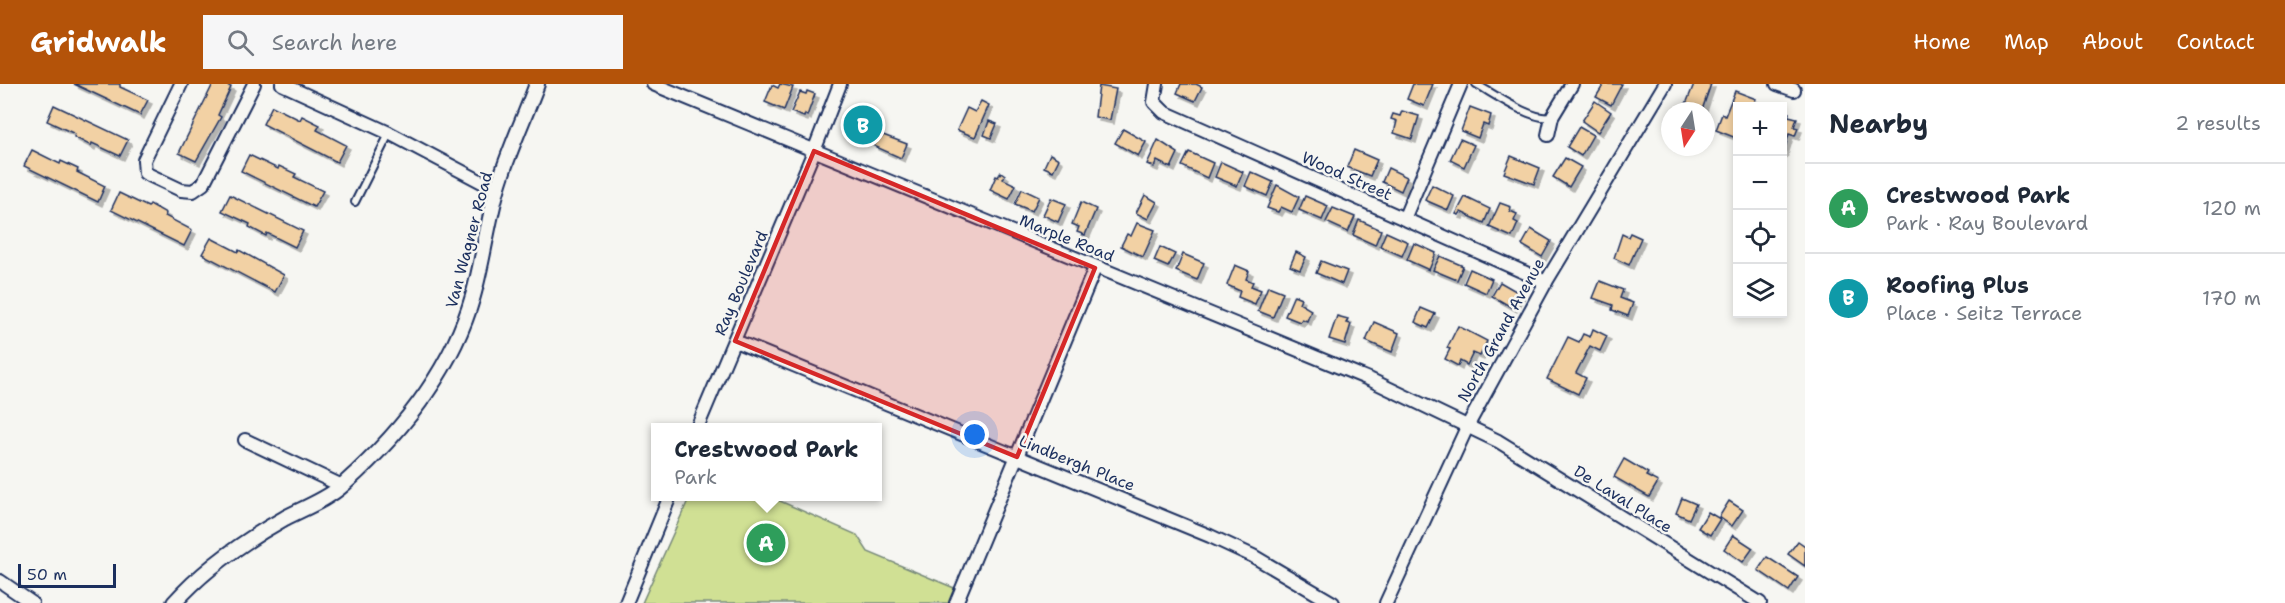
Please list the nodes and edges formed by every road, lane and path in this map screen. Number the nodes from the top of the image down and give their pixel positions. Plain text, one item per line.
1 (181, 84) edge
2 (254, 84) edge
3 (282, 84) edge
4 (537, 84) edge
5 (653, 84) edge
6 (840, 84) edge
7 (1157, 84) edge
8 (1461, 84) edge
9 (1476, 84) edge
10 (1572, 84) edge
11 (1665, 84) edge
12 (1777, 84) edge
13 (1794, 90) dead end
14 (1552, 117) junction
15 (389, 133) junction
16 (1548, 135) dead end
17 (814, 152) junction
18 (497, 190) junction
19 (355, 202) dead end
20 (1404, 219) junction
21 (1095, 268) junction
22 (1546, 282) junction
23 (735, 341) junction
24 (700, 423) edge
25 (1468, 424) junction
26 (245, 440) dead end
27 (1017, 457) junction
28 (342, 486) junction
29 (668, 501) edge
30 (0, 581) edge
31 (32, 603) edge
32 (174, 603) edge
33 (626, 603) edge
34 (956, 603) edge
35 (1333, 603) edge
36 (1386, 603) edge
37 (1760, 603) edge

1 - 2 street
3 - 15 street
4 - 18 street, Van Wagner Road
5 - 17 street, Marple Road
6 - 17 street, Ray Boulevard
7 - 20 street, Wood Street
8 - 20 street
9 - 14 lane
10 - 14 street
11 - 22 street, North Grand Avenue
12 - 13 street
14 - 16 street
15 - 18 street
15 - 19 lane
17 - 21 street, Marple Road
17 - 23 street, Ray Boulevard
18 - 28 street, Van Wagner Road
20 - 22 street, Wood Street
21 - 25 street, Marple Road
21 - 27 street
22 - 25 street, North Grand Avenue
23 - 24 street, Ray Boulevard
23 - 27 street, Lindbergh Place
25 - 36 street, North Grand Avenue
25 - 37 street, De Laval Place
26 - 28 street
27 - 34 street
27 - 35 street, Lindbergh Place
28 - 32 street, Van Wagner Road
29 - 33 street
30 - 31 street

